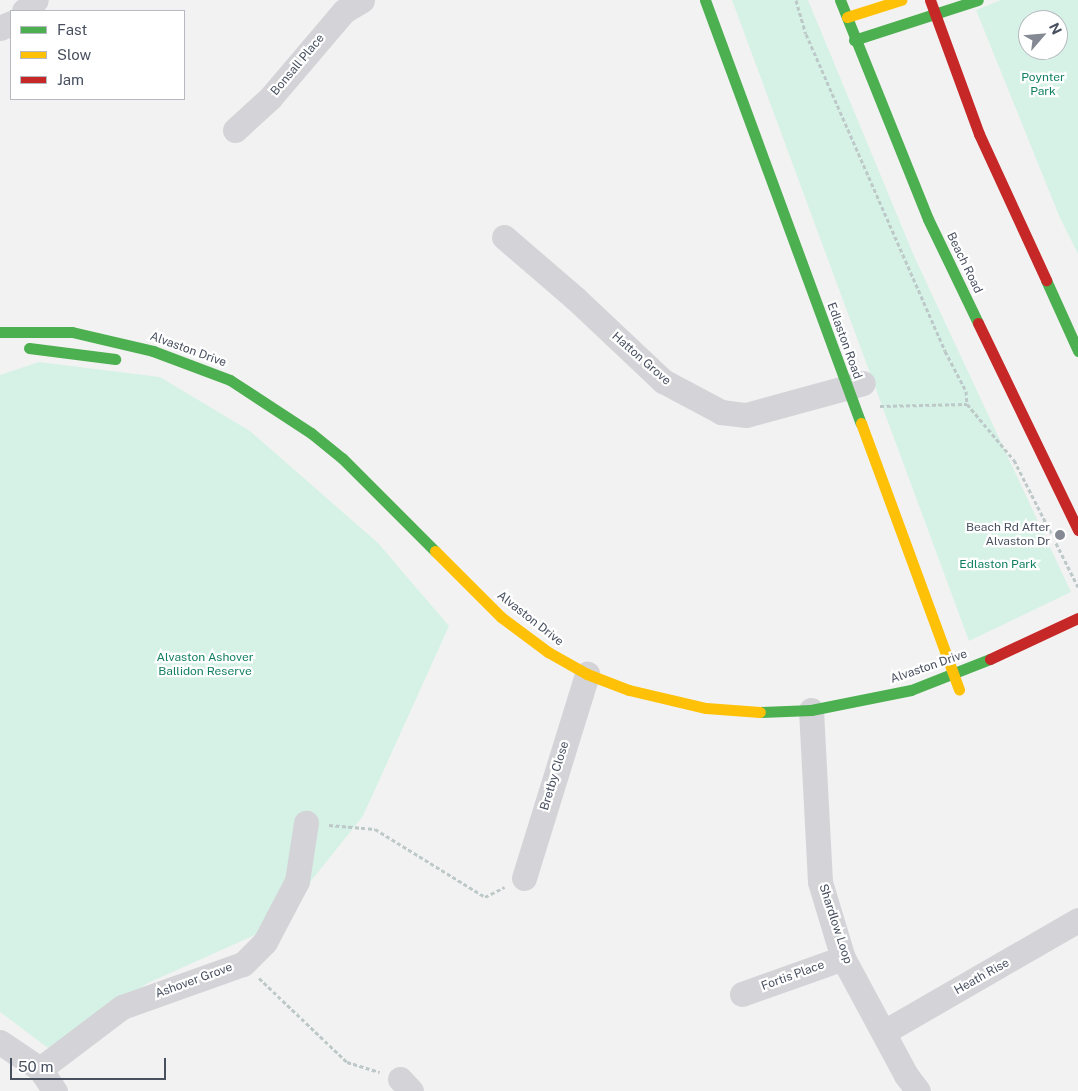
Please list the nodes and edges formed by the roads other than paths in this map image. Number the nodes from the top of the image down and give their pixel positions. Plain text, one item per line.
1 (36, 0) edge
2 (362, 0) edge
3 (705, 0) edge
4 (840, 0) edge
5 (901, 0) edge
6 (930, 0) edge
7 (978, 0) edge
8 (25, 10) edge
9 (936, 16) junction
10 (847, 17) junction
11 (854, 40) junction
12 (235, 130) dead end
13 (504, 237) dead end
14 (0, 332) edge
15 (16, 348) dead end
16 (1078, 350) edge
17 (127, 362) dead end
18 (857, 382) junction
19 (872, 406) road end
20 (1078, 530) edge
21 (1078, 618) edge
22 (964, 653) dead end
23 (954, 675) junction
24 (972, 677) junction
25 (584, 687) junction
26 (955, 692) joint
27 (811, 722) junction
28 (306, 823) road end
29 (524, 878) road end
30 (1078, 920) edge
31 (843, 958) junction
32 (742, 994) dead end
33 (884, 1032) junction
34 (0, 1042) edge
35 (40, 1070) junction
36 (55, 1091) edge
37 (918, 1091) edge

1 - 8 street
2 - 12 street, Bonsall Place
3 - 18 street, Edlaston Road
4 - 10 street, Beach Road
5 - 10 street
6 - 9 street
7 - 9 street
9 - 11 street
9 - 16 street
10 - 11 street, Beach Road
11 - 20 street, Beach Road
13 - 18 street, Hatton Grove
14 - 25 street, Alvaston Drive
15 - 17 street
18 - 19 street, Edlaston Road
18 - 23 street, Edlaston Road
21 - 24 street, Alvaston Drive
22 - 24 street
23 - 24 street, Alvaston Drive
23 - 26 street, Edlaston Road
23 - 27 street, Alvaston Drive
24 - 26 street, Alvaston Drive
25 - 27 street, Alvaston Drive
25 - 29 street, Bretby Close
27 - 31 street, Shardlow Loop
28 - 35 street, Ashover Grove
30 - 33 street, Heath Rise
31 - 32 street, Fortis Place
31 - 33 street, Shardlow Loop
33 - 37 street, Shardlow Loop
34 - 35 street
35 - 36 street

